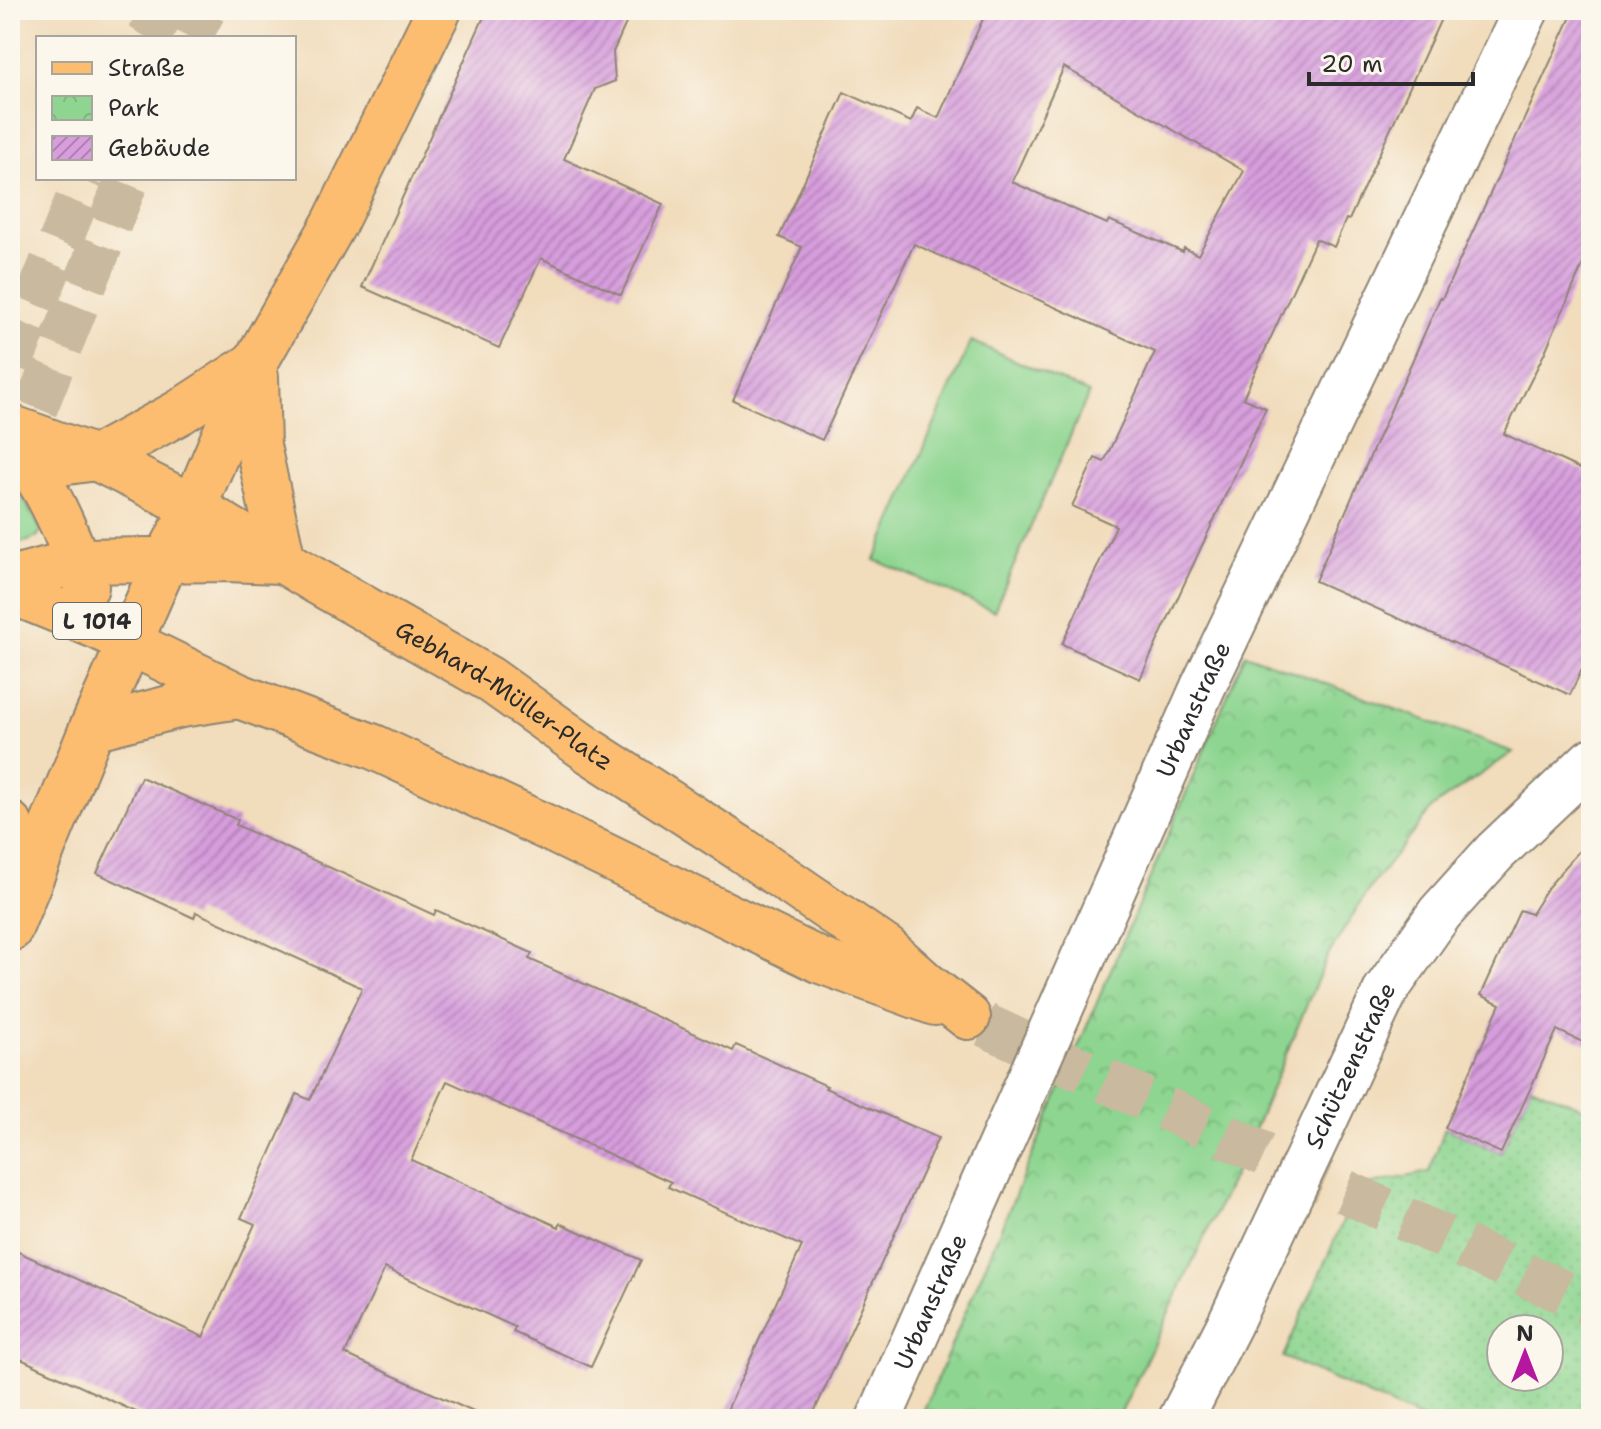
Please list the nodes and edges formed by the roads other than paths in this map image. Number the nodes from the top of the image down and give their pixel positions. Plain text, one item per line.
1 (439, 10) edge
2 (1526, 10) edge
3 (255, 363) junction
4 (10, 427) edge
5 (96, 458) junction
6 (17, 463) edge
7 (194, 507) junction
8 (166, 560) junction
9 (78, 561) junction
10 (283, 561) junction
11 (10, 579) edge
12 (10, 591) edge
13 (114, 651) junction
14 (239, 696) junction
15 (92, 728) junction
16 (1591, 761) edge
17 (10, 824) edge
18 (15, 917) edge
19 (879, 1419) edge
20 (1181, 1419) edge

1 - 3 main road
2 - 19 street, Urbanstraße
3 - 5 main road
3 - 7 main road
3 - 10 main road
4 - 5 main road, Gebhard-Müller-Platz
5 - 6 main road
5 - 7 main road, Gebhard-Müller-Platz
6 - 9 main road, L 1014
7 - 8 main road
7 - 10 main road, Gebhard-Müller-Platz / L 1014
8 - 9 main road
8 - 10 main road, L 1014
8 - 13 main road
9 - 11 main road
9 - 13 main road, L 1014
10 - 14 main road, Gebhard-Müller-Platz / L 1014
12 - 13 main road, Gebhard-Müller-Platz
13 - 14 main road, Gebhard-Müller-Platz / L 1014
13 - 15 main road
14 - 15 main road
15 - 18 main road
16 - 20 street, Schützenstraße
17 - 18 main road

